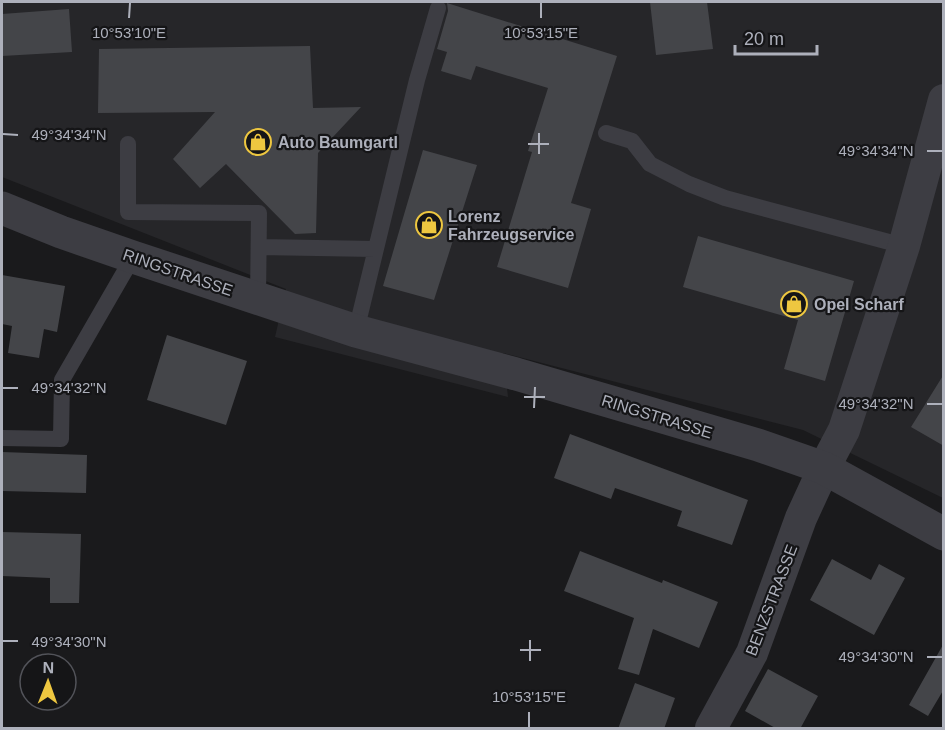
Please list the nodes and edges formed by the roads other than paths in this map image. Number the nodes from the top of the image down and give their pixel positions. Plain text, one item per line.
1 (438, 9) dead end
2 (944, 100) edge
3 (606, 133) dead end
4 (128, 144) dead end
5 (2, 208) edge
6 (904, 246) junction
7 (259, 247) junction
8 (375, 249) junction
9 (133, 257) junction
10 (258, 299) junction
11 (356, 331) junction
12 (2, 438) edge
13 (824, 468) junction
14 (944, 534) edge
15 (711, 729) edge

1 - 8 lane
2 - 6 street, BENZSTRASSE
3 - 6 lane
4 - 7 lane
5 - 9 street, RINGSTRASSE
6 - 13 street, BENZSTRASSE
7 - 8 lane
7 - 10 lane
8 - 11 lane
9 - 10 street, RINGSTRASSE
9 - 12 lane
10 - 11 street, RINGSTRASSE
11 - 13 street, RINGSTRASSE
13 - 14 street, RINGSTRASSE
13 - 15 street, BENZSTRASSE

